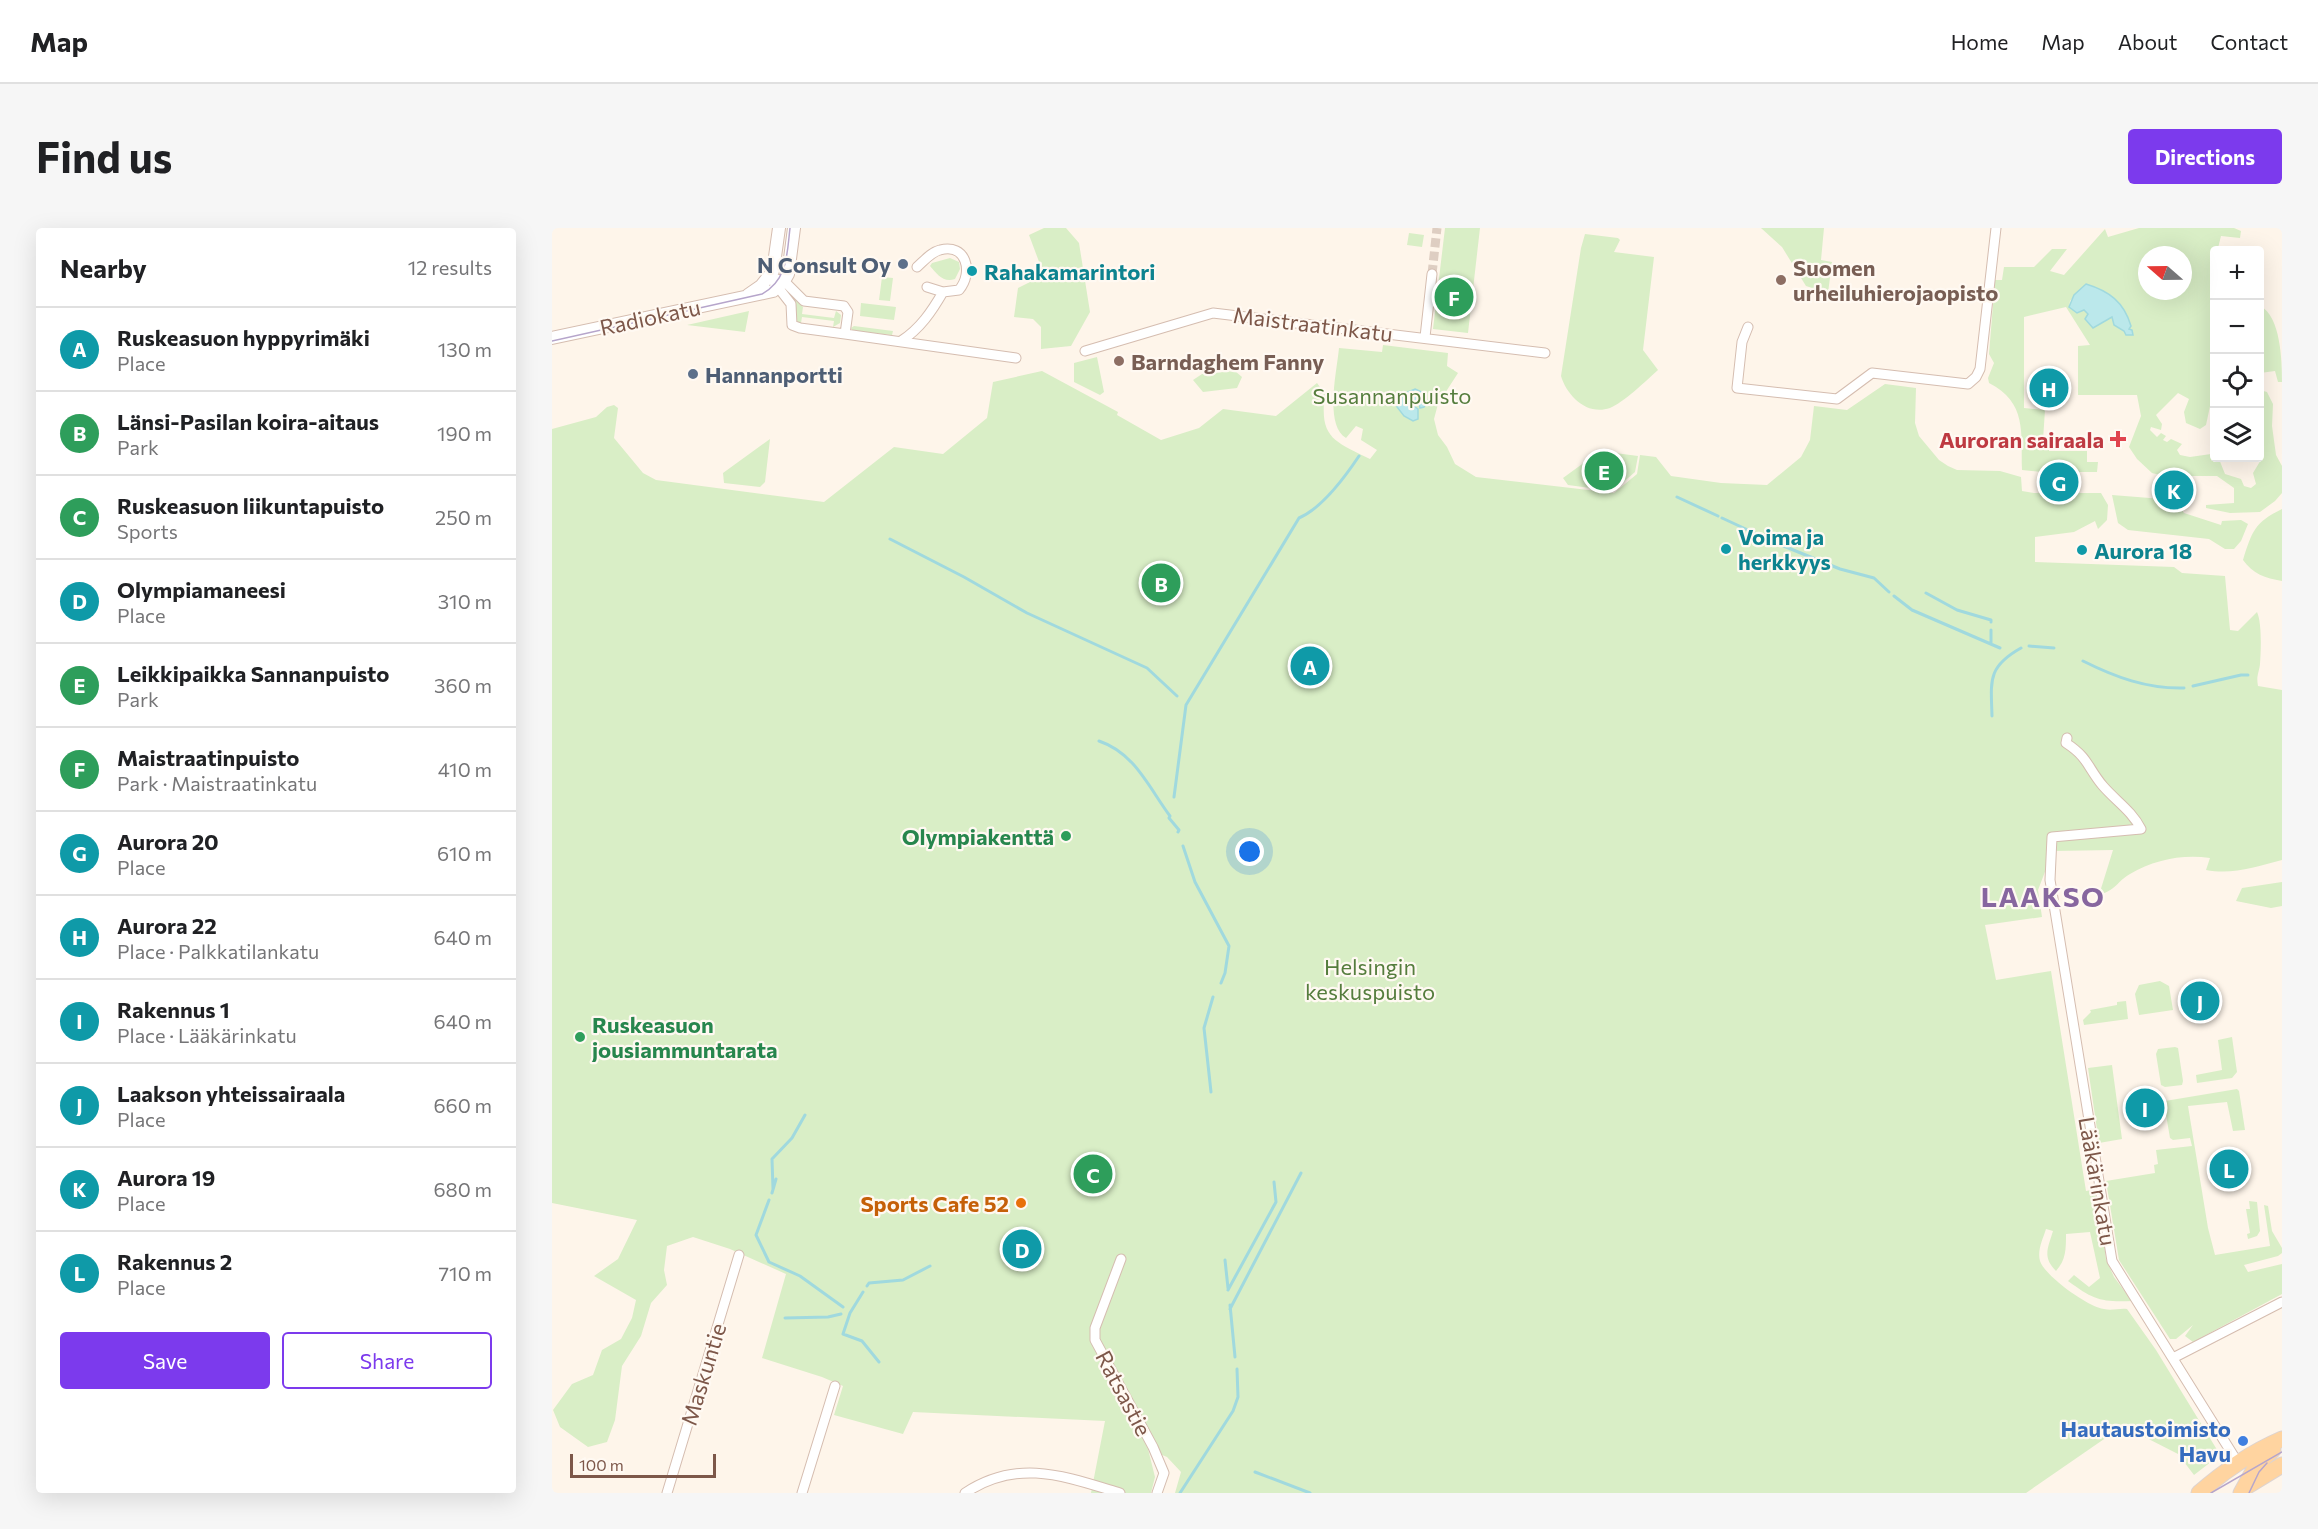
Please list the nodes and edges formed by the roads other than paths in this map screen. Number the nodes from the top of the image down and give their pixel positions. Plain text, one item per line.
1 (779, 228) edge
2 (794, 228) edge
3 (1996, 228) edge
4 (917, 267) dead end
5 (1432, 274) tunnel mouth
6 (770, 277) junction
7 (781, 285) junction
8 (927, 287) dead end
9 (943, 292) junction
10 (747, 296) junction
11 (1748, 327) dead end
12 (845, 334) junction
13 (1425, 337) junction
14 (552, 338) edge
15 (901, 341) junction
16 (1085, 351) dead end
17 (1545, 353) dead end
18 (1016, 358) dead end
19 (2067, 738) dead end
20 (739, 1255) dead end
21 (1121, 1259) dead end
22 (2282, 1302) edge
23 (2175, 1362) junction
24 (835, 1386) dead end
25 (2282, 1441) edge
26 (2238, 1463) junction
27 (2279, 1466) edge
28 (2240, 1492) edge
29 (667, 1493) edge
30 (802, 1493) edge
31 (965, 1493) edge
32 (1120, 1493) edge
33 (1157, 1493) edge
34 (2199, 1493) edge
35 (2261, 1493) edge

1 - 6 street
2 - 7 street
3 - 11 street
4 - 9 street
5 - 13 street
6 - 7 street
6 - 10 street, Radiokatu
7 - 10 street, Radiokatu
7 - 12 street
7 - 12 street
8 - 9 street
9 - 15 street
10 - 14 street, Radiokatu
12 - 15 street
13 - 16 street, Maistraatinkatu
13 - 17 street, Maistraatinkatu
15 - 18 street
19 - 23 street, Lääkärinkatu
20 - 29 street, Maskuntie
21 - 33 street, Ratsastie
22 - 23 street
23 - 26 street, Lääkärinkatu
24 - 30 street
25 - 26 main road
25 - 28 main road
26 - 34 main road
27 - 28 main road
27 - 35 main road
31 - 32 street

